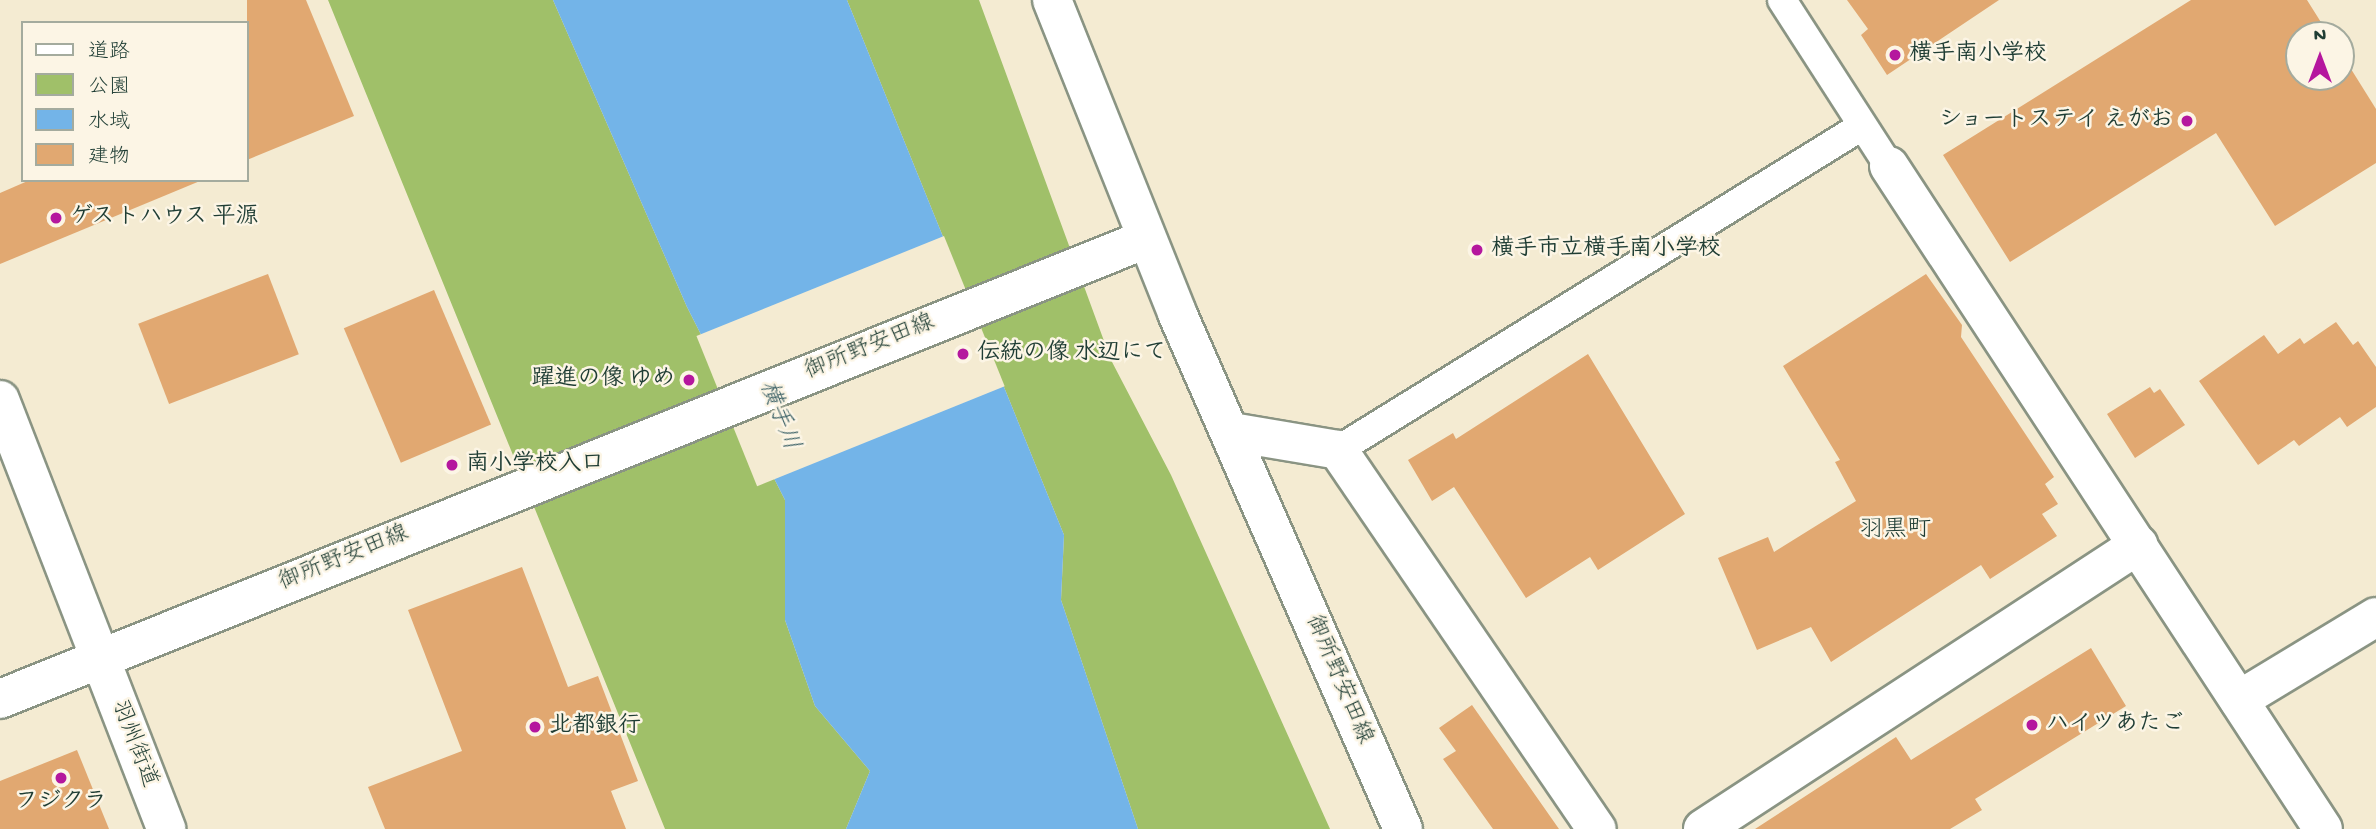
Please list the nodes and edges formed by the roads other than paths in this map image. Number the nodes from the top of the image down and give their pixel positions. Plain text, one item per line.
1 (1052, 0) edge
2 (1782, 0) edge
3 (1862, 126) junction
4 (1889, 166) joint
5 (1146, 239) junction
6 (0, 400) edge
7 (1231, 432) junction
8 (1338, 450) junction
9 (2138, 545) junction
10 (2376, 617) edge
11 (100, 659) junction
12 (0, 699) edge
13 (2239, 700) junction
14 (166, 829) edge
15 (1403, 829) edge
16 (1597, 829) edge
17 (1703, 829) edge
18 (2323, 829) edge

1 - 5 street
2 - 3 lane
3 - 4 lane
3 - 8 lane
4 - 9 street
5 - 7 street, 御所野安田線
5 - 11 street, 御所野安田線
6 - 11 street
7 - 8 street
7 - 15 street, 御所野安田線
8 - 16 street
9 - 13 street
9 - 17 street
10 - 13 street
11 - 12 street, 御所野安田線
11 - 14 street, 羽州街道
13 - 18 street

